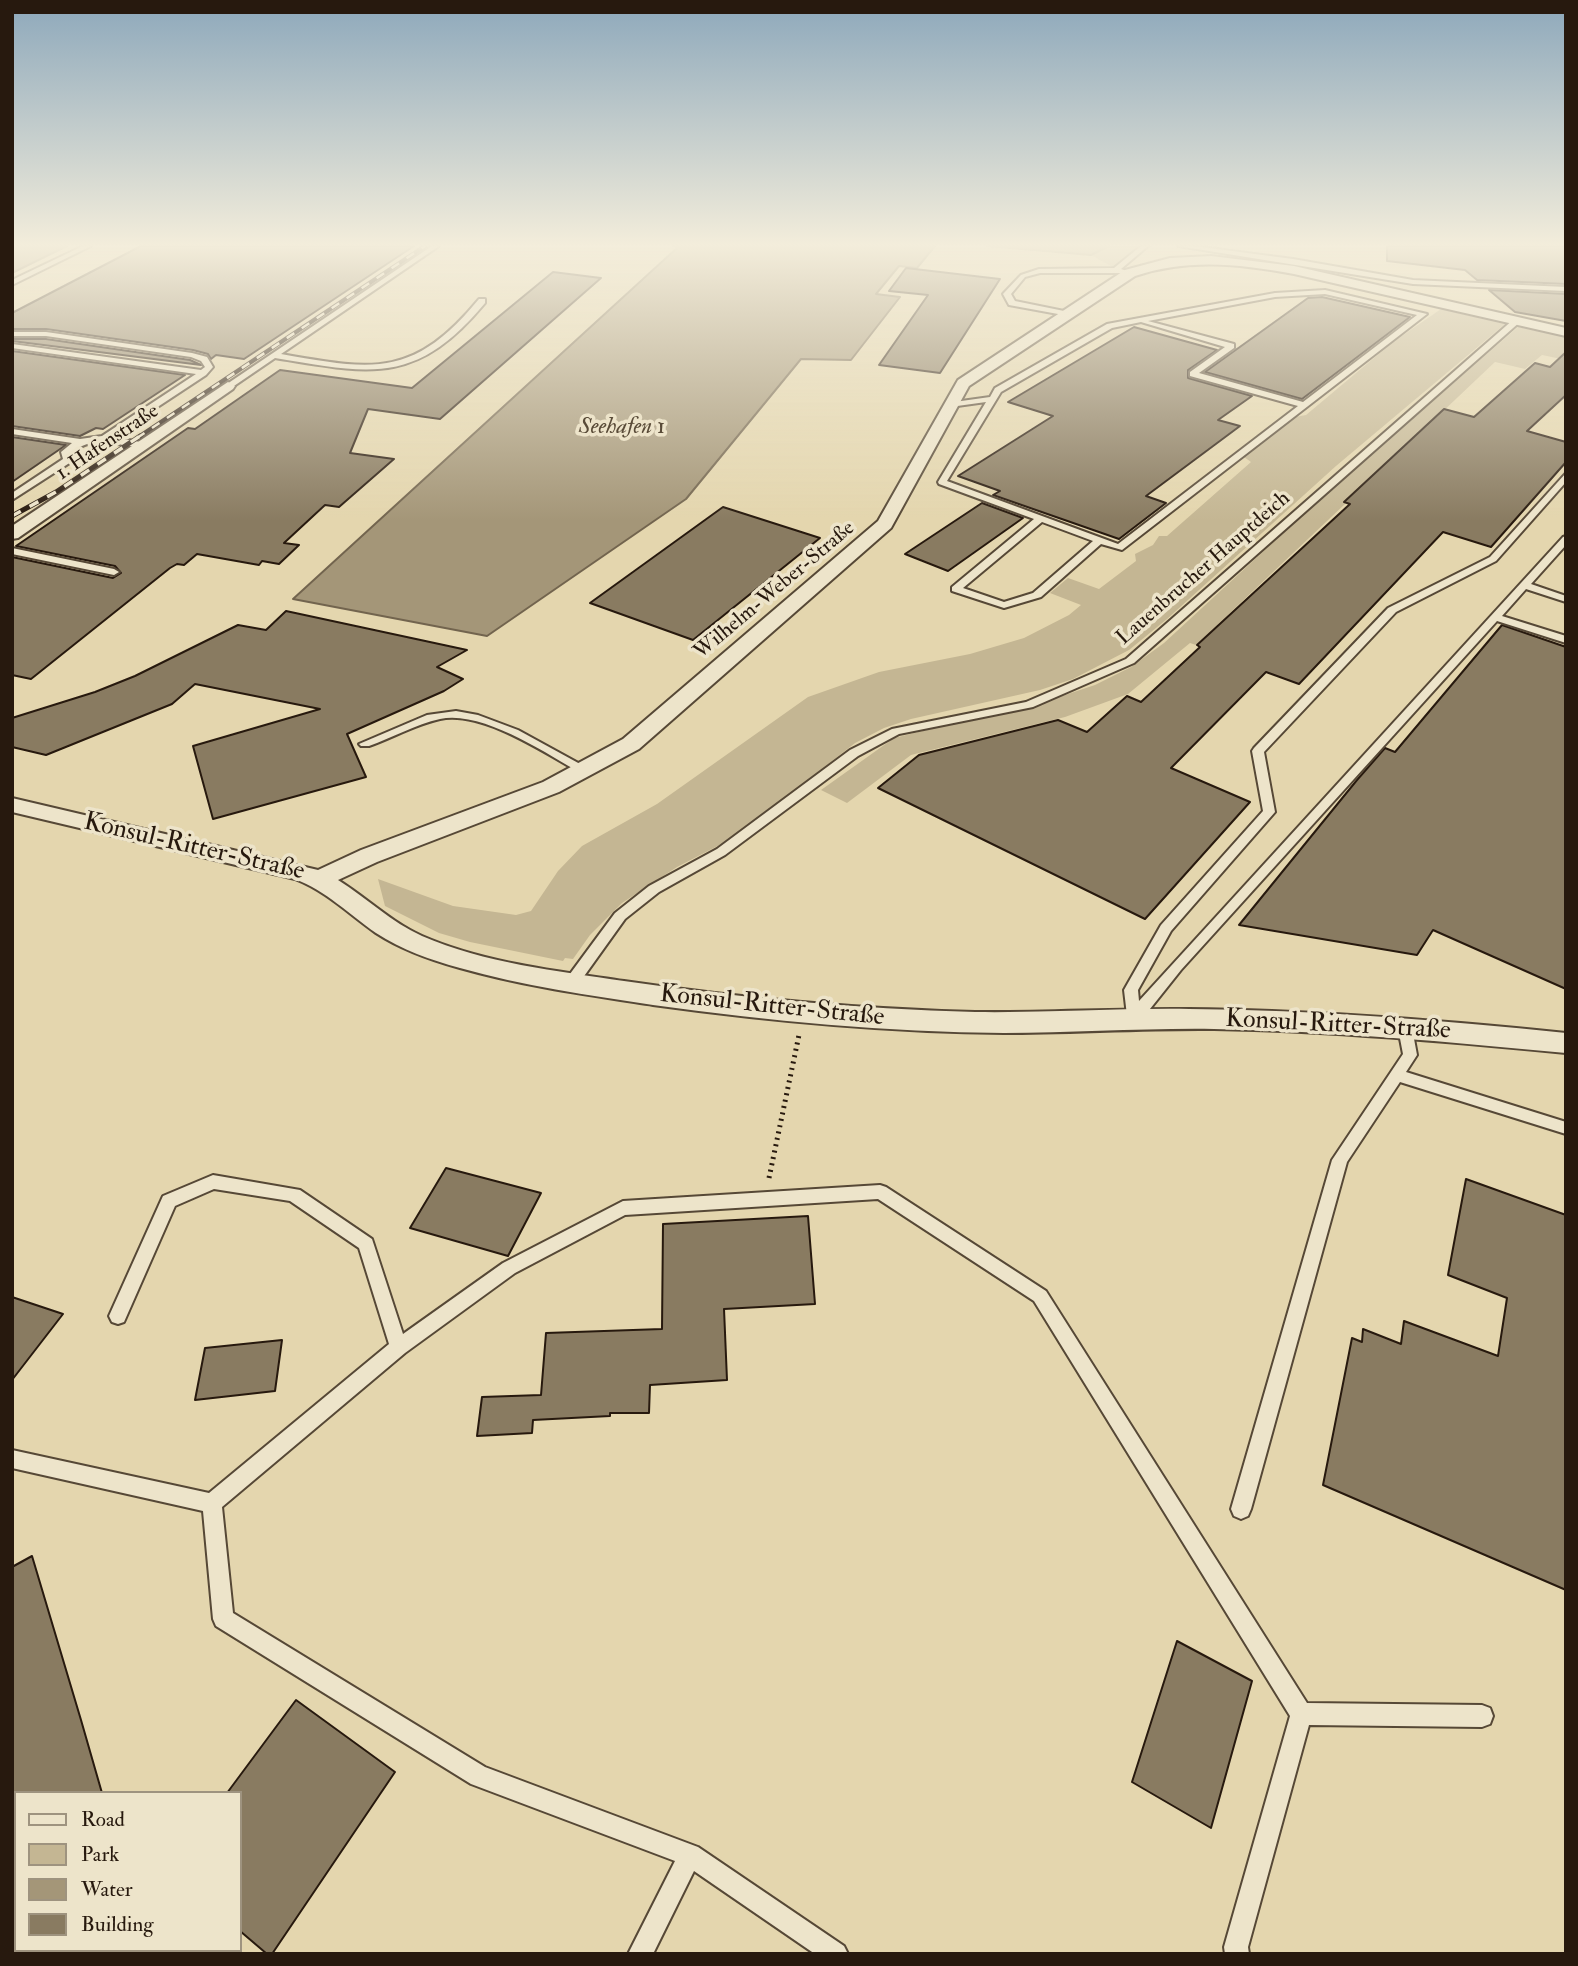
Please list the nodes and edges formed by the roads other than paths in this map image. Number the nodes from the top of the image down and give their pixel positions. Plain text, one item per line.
1 (72, 338) edge
2 (300, 338) edge
3 (445, 338) edge
4 (1031, 338) edge
5 (1089, 338) edge
6 (1202, 338) edge
7 (1392, 338) edge
8 (1498, 338) edge
9 (12, 346) edge
10 (274, 355) junction
11 (203, 373) junction
12 (228, 386) joint
13 (992, 399) junction
14 (950, 405) junction
15 (1304, 405) junction
16 (12, 431) edge
17 (104, 438) junction
18 (80, 442) junction
19 (143, 444) junction
20 (1566, 477) edge
21 (12, 497) edge
22 (1040, 519) junction
23 (12, 534) edge
24 (1566, 538) edge
25 (1099, 541) junction
26 (12, 551) edge
27 (114, 572) dead end
28 (1524, 585) junction
29 (1566, 599) edge
30 (1495, 617) junction
31 (1566, 640) edge
32 (365, 744) dead end
33 (585, 771) junction
34 (12, 805) edge
35 (321, 878) junction
36 (572, 982) junction
37 (1133, 1020) junction
38 (1405, 1028) junction
39 (1566, 1043) edge
40 (1396, 1075) junction
41 (1566, 1128) edge
42 (118, 1316) dead end
43 (400, 1347) junction
44 (12, 1459) edge
45 (212, 1503) junction
46 (1241, 1509) dead end
47 (1301, 1714) junction
48 (1482, 1716) dead end
49 (690, 1855) junction
50 (640, 1954) edge
51 (836, 1954) edge
52 (1237, 1954) edge

1 - 11 lane
2 - 10 lane
3 - 10 lane
4 - 14 street, Wilhelm-Weber-Straße
5 - 13 lane
6 - 15 lane
7 - 15 lane
8 - 36 lane, Lauenbrucher Hauptdeich
9 - 11 lane
10 - 12 lane
11 - 17 lane
12 - 19 street, 1. Hafenstraße
13 - 14 lane
13 - 22 lane
14 - 33 street, Wilhelm-Weber-Straße
15 - 25 lane
16 - 18 lane
17 - 18 lane
17 - 19 lane
18 - 21 lane
19 - 23 street, 1. Hafenstraße
20 - 37 lane
22 - 25 lane
22 - 25 lane
24 - 28 lane
26 - 27 lane
28 - 29 lane
28 - 30 lane
30 - 31 lane
30 - 37 lane
32 - 33 lane
33 - 35 street, Wilhelm-Weber-Straße
34 - 35 street, Konsul-Ritter-Straße
35 - 36 street, Konsul-Ritter-Straße
36 - 37 street, Konsul-Ritter-Straße
37 - 38 street, Konsul-Ritter-Straße
38 - 39 street, Konsul-Ritter-Straße
38 - 40 lane
40 - 41 lane
40 - 46 lane
42 - 43 lane
43 - 45 lane
43 - 47 lane
44 - 45 lane
45 - 49 lane
47 - 48 lane
47 - 52 lane
49 - 50 lane
49 - 51 lane

